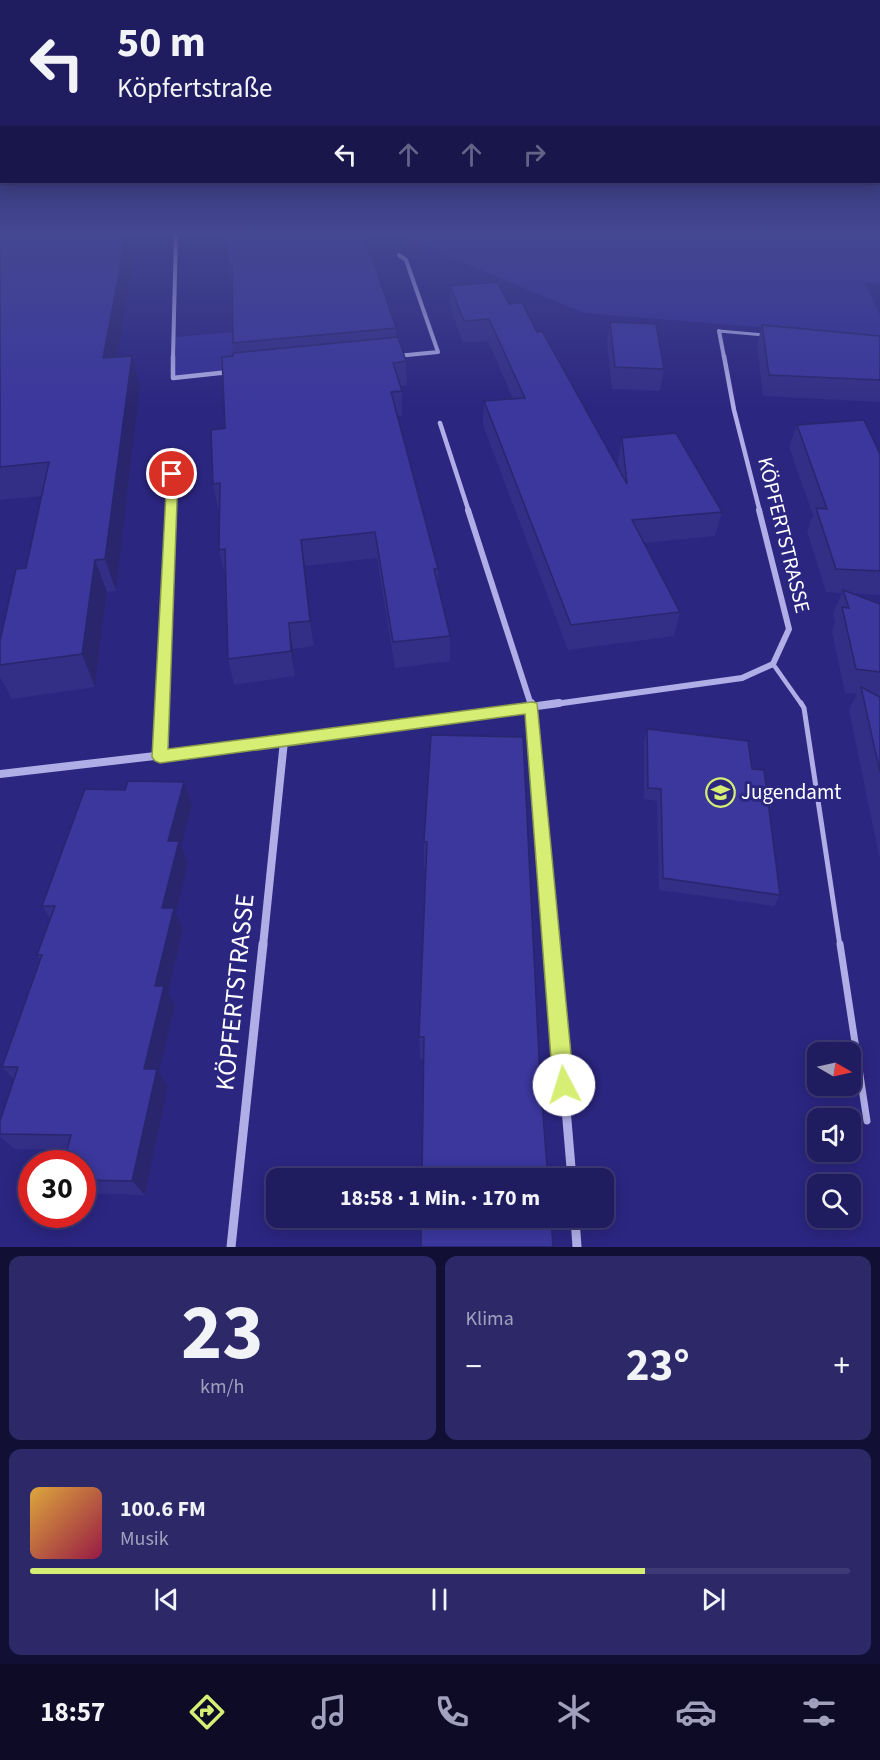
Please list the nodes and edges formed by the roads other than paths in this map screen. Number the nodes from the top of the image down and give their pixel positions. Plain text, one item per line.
1 (175, 291) edge
2 (417, 291) edge
3 (719, 331) joint
4 (765, 335) edge
5 (385, 357) edge
6 (241, 371) edge
7 (440, 423) dead end
8 (173, 450) dead end
9 (773, 664) junction
10 (532, 707) junction
11 (284, 741) junction
12 (160, 757) junction
13 (0, 774) edge
14 (867, 1121) dead end
15 (571, 1168) edge
16 (576, 1228) edge
17 (231, 1247) edge
18 (577, 1247) edge

1 - 6 street
2 - 5 street
3 - 4 lane, KÖPFERTSTRASSE
3 - 9 street, KÖPFERTSTRASSE
7 - 10 street
8 - 12 street
9 - 10 street
9 - 14 lane
10 - 11 street
10 - 15 street
11 - 12 street
11 - 17 street, KÖPFERTSTRASSE
12 - 13 street
16 - 18 street

